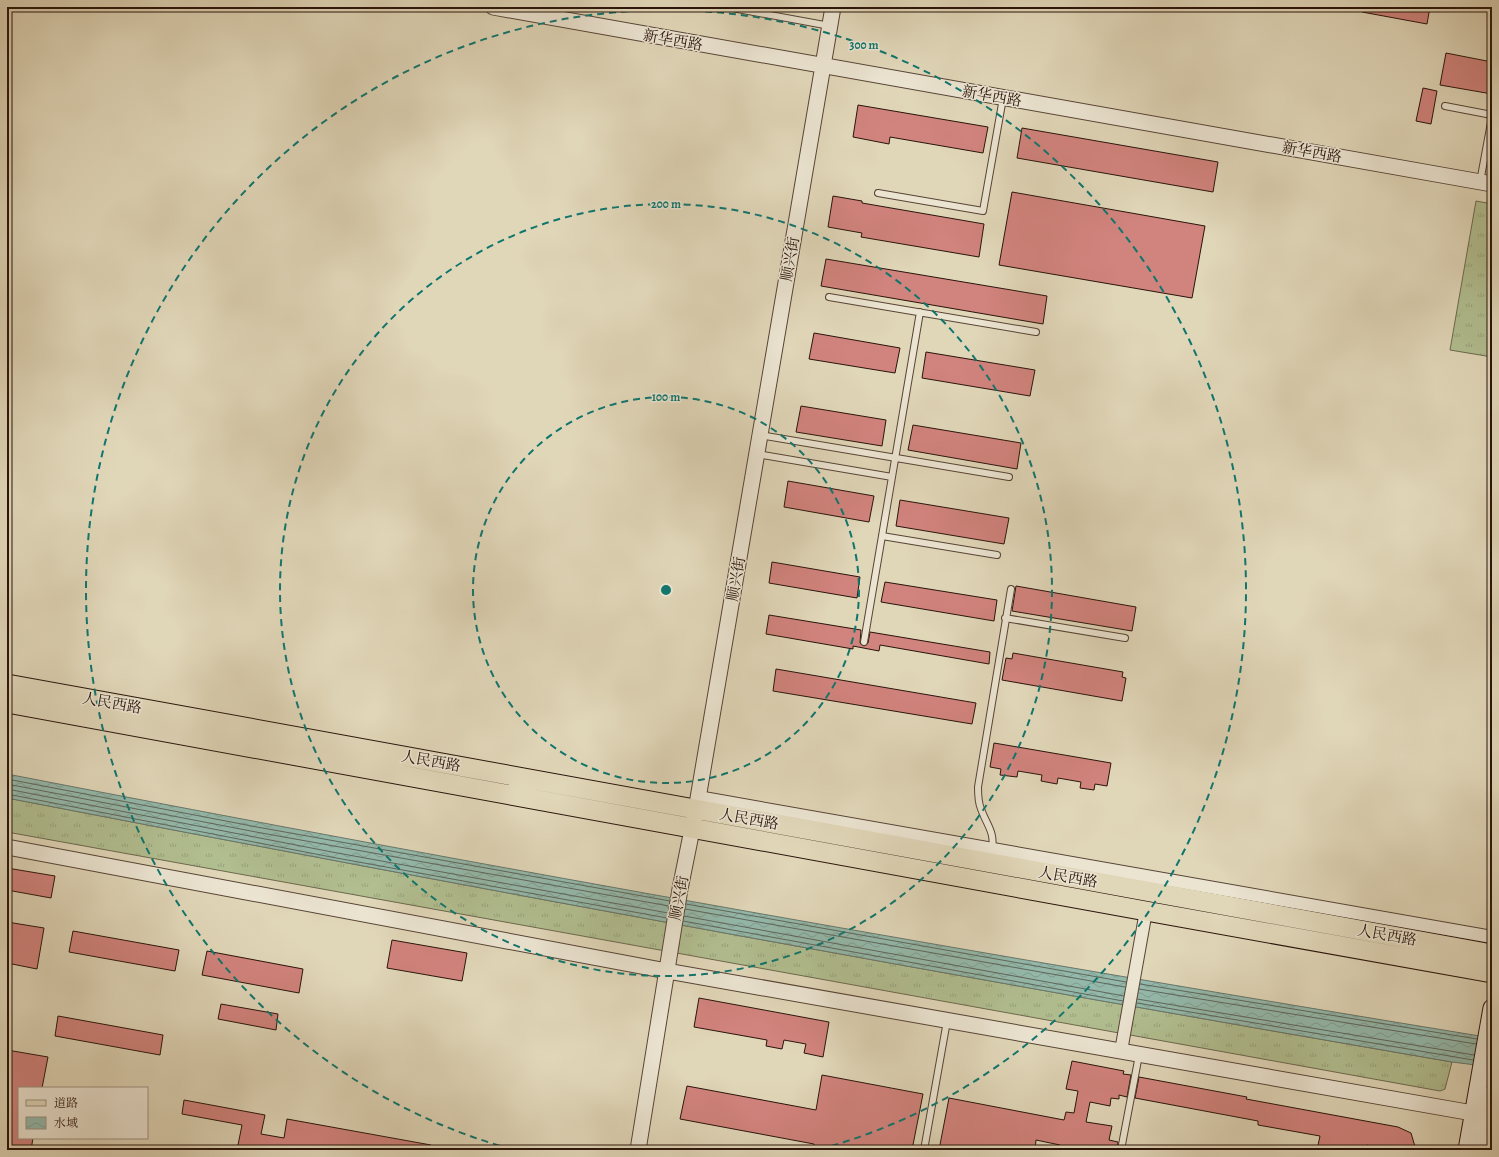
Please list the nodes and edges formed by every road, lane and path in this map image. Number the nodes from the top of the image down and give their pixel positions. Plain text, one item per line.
1 (493, 7) edge
2 (727, 7) edge
3 (833, 7) edge
4 (830, 26) junction
5 (823, 67) junction
6 (1003, 98) junction
7 (1445, 106) dead end
8 (1492, 116) edge
9 (1486, 183) edge
10 (878, 193) dead end
11 (829, 297) dead end
12 (920, 312) junction
13 (1036, 332) dead end
14 (760, 436) junction
15 (757, 454) junction
16 (895, 458) junction
17 (892, 477) junction
18 (1009, 478) dead end
19 (882, 536) junction
20 (997, 555) dead end
21 (1011, 589) dead end
22 (1006, 618) junction
23 (1124, 638) dead end
24 (864, 642) dead end
25 (7, 684) edge
26 (7, 703) edge
27 (696, 812) junction
28 (7, 847) edge
29 (991, 856) junction
30 (1146, 911) junction
31 (1492, 937) edge
32 (1492, 954) edge
33 (667, 970) junction
34 (1492, 973) edge
35 (1492, 1008) edge
36 (947, 1021) junction
37 (1121, 1051) junction
38 (1140, 1055) junction
39 (1492, 1094) edge
40 (1485, 1115) edge
41 (638, 1150) edge
42 (924, 1150) edge
43 (1121, 1150) edge
44 (1467, 1150) edge
45 (1482, 1150) edge

1 - 5 street, 新华西路
2 - 4 lane
3 - 4 street, 顺兴街
4 - 5 street, 顺兴街
5 - 6 street, 新华西路
5 - 14 street, 顺兴街
6 - 9 street, 新华西路
6 - 10 lane
7 - 8 lane
8 - 9 lane
11 - 12 lane
12 - 13 lane
12 - 16 lane
14 - 15 street, 顺兴街
14 - 16 lane
15 - 17 lane
15 - 27 street, 顺兴街
16 - 17 lane
16 - 18 lane
17 - 19 lane
19 - 20 lane
19 - 24 lane
21 - 22 lane
22 - 23 lane
22 - 29 lane
25 - 27 main road, 人民西路
26 - 27 main road, 人民西路
27 - 29 main road, 人民西路
27 - 30 main road, 人民西路
27 - 33 street, 顺兴街
28 - 33 street
29 - 31 street
29 - 32 main road, 人民西路
30 - 34 main road, 人民西路
30 - 37 street
33 - 36 street
33 - 41 street, 顺兴街
35 - 40 main road
36 - 37 street
36 - 42 lane
37 - 38 street
38 - 40 street
38 - 43 lane
39 - 40 main road
40 - 44 main road
40 - 45 main road

